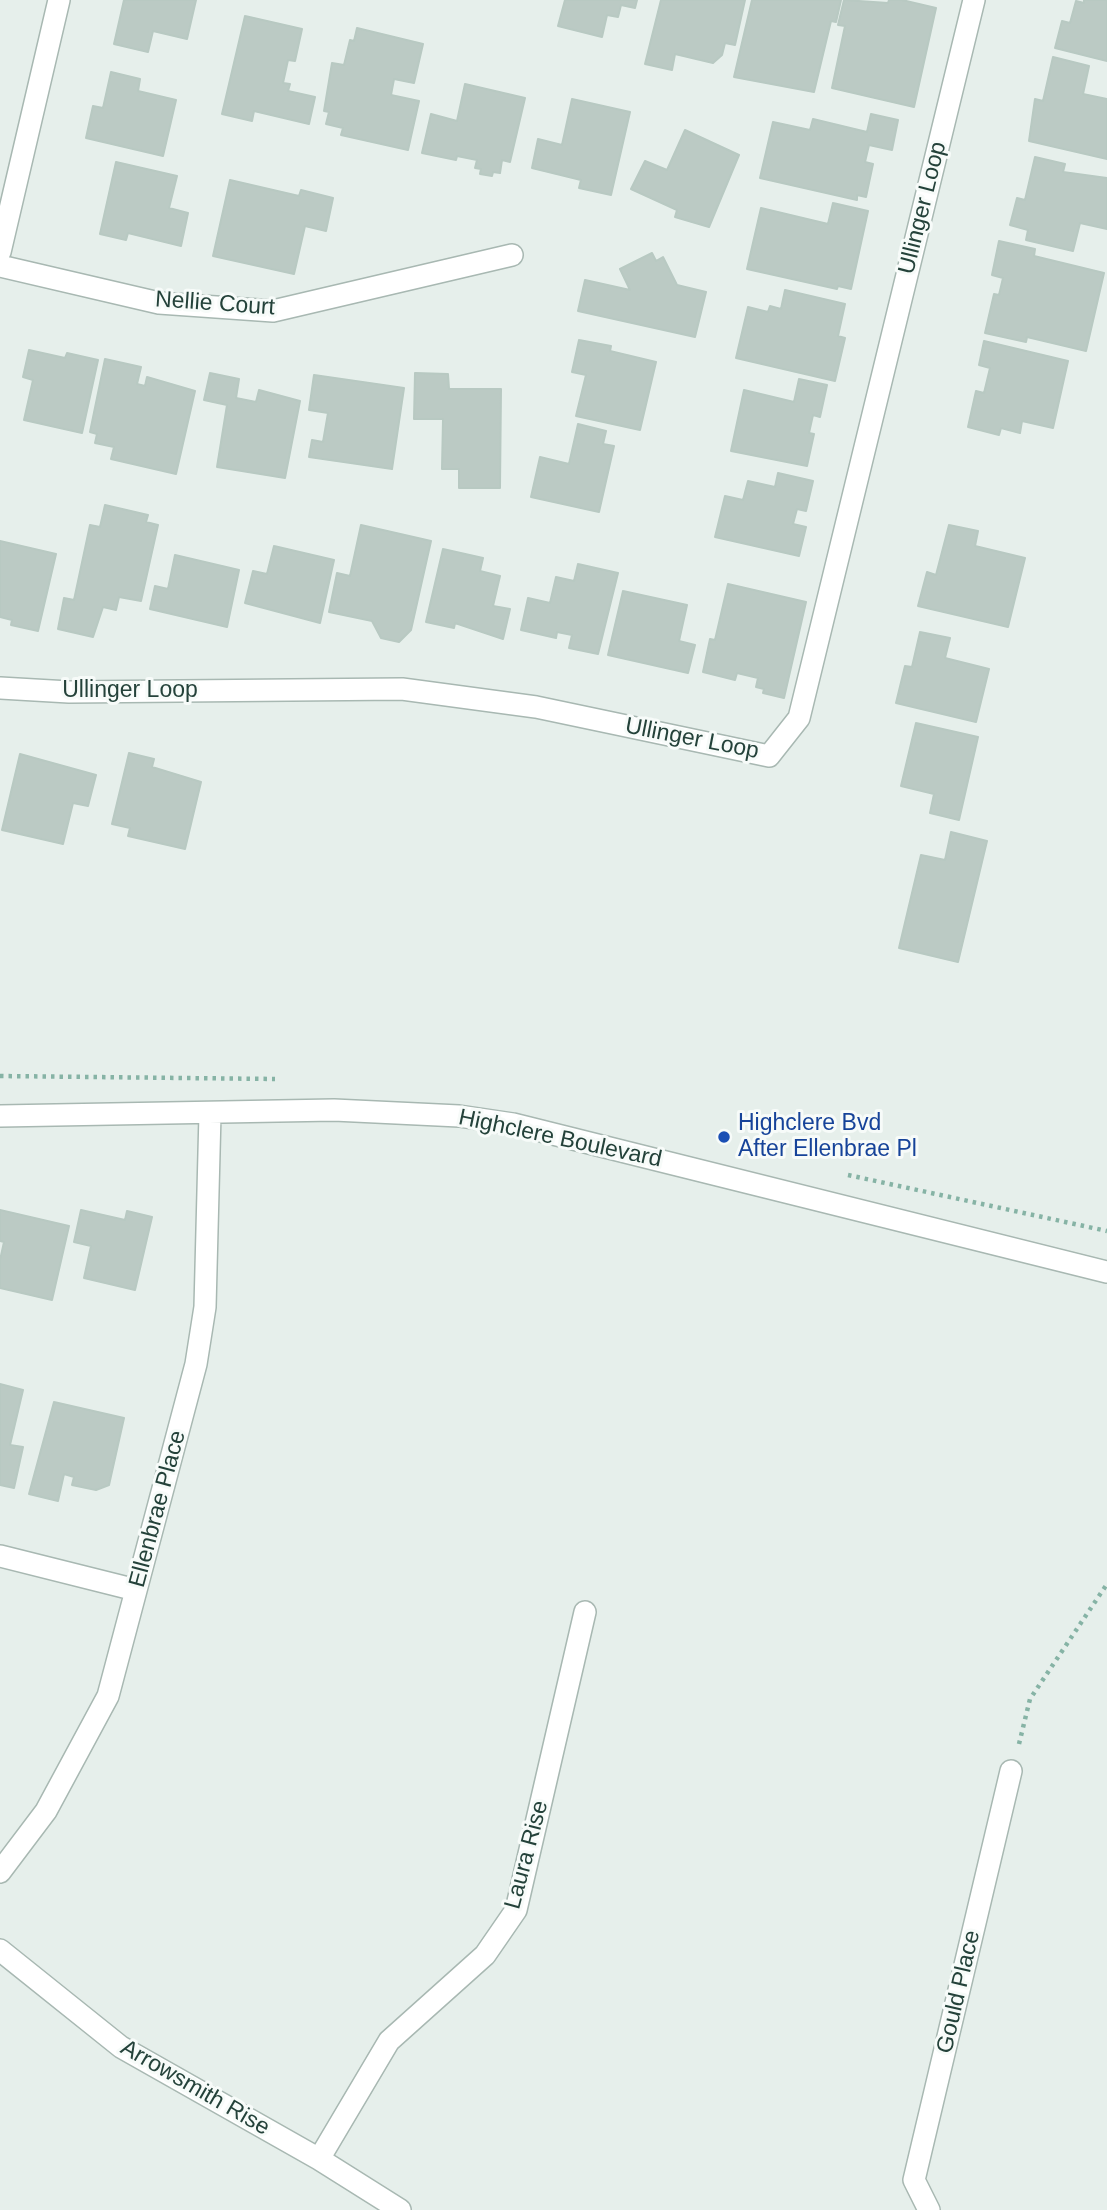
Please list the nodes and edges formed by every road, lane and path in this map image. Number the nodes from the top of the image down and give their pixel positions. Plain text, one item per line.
1 (60, 0) edge
2 (974, 0) edge
3 (0, 252) edge
4 (512, 255) dead end
5 (0, 266) edge
6 (0, 688) edge
7 (210, 1114) junction
8 (0, 1116) edge
9 (1107, 1272) edge
10 (0, 1556) edge
11 (1107, 1584) edge
12 (136, 1590) junction
13 (585, 1612) dead end
14 (1012, 1771) joint
15 (0, 1872) edge
16 (0, 1950) edge
17 (319, 2159) junction
18 (400, 2210) edge
19 (929, 2210) edge

1 - 3 street
2 - 6 street, Ullinger Loop
4 - 5 street, Nellie Court
7 - 8 street, Highclere Boulevard
7 - 9 street, Highclere Boulevard
7 - 12 street, Ellenbrae Place
10 - 12 street
11 - 14 path
12 - 15 street, Ellenbrae Place
13 - 17 street, Laura Rise
14 - 19 street, Gould Place
16 - 17 street, Arrowsmith Rise
17 - 18 street, Arrowsmith Rise

